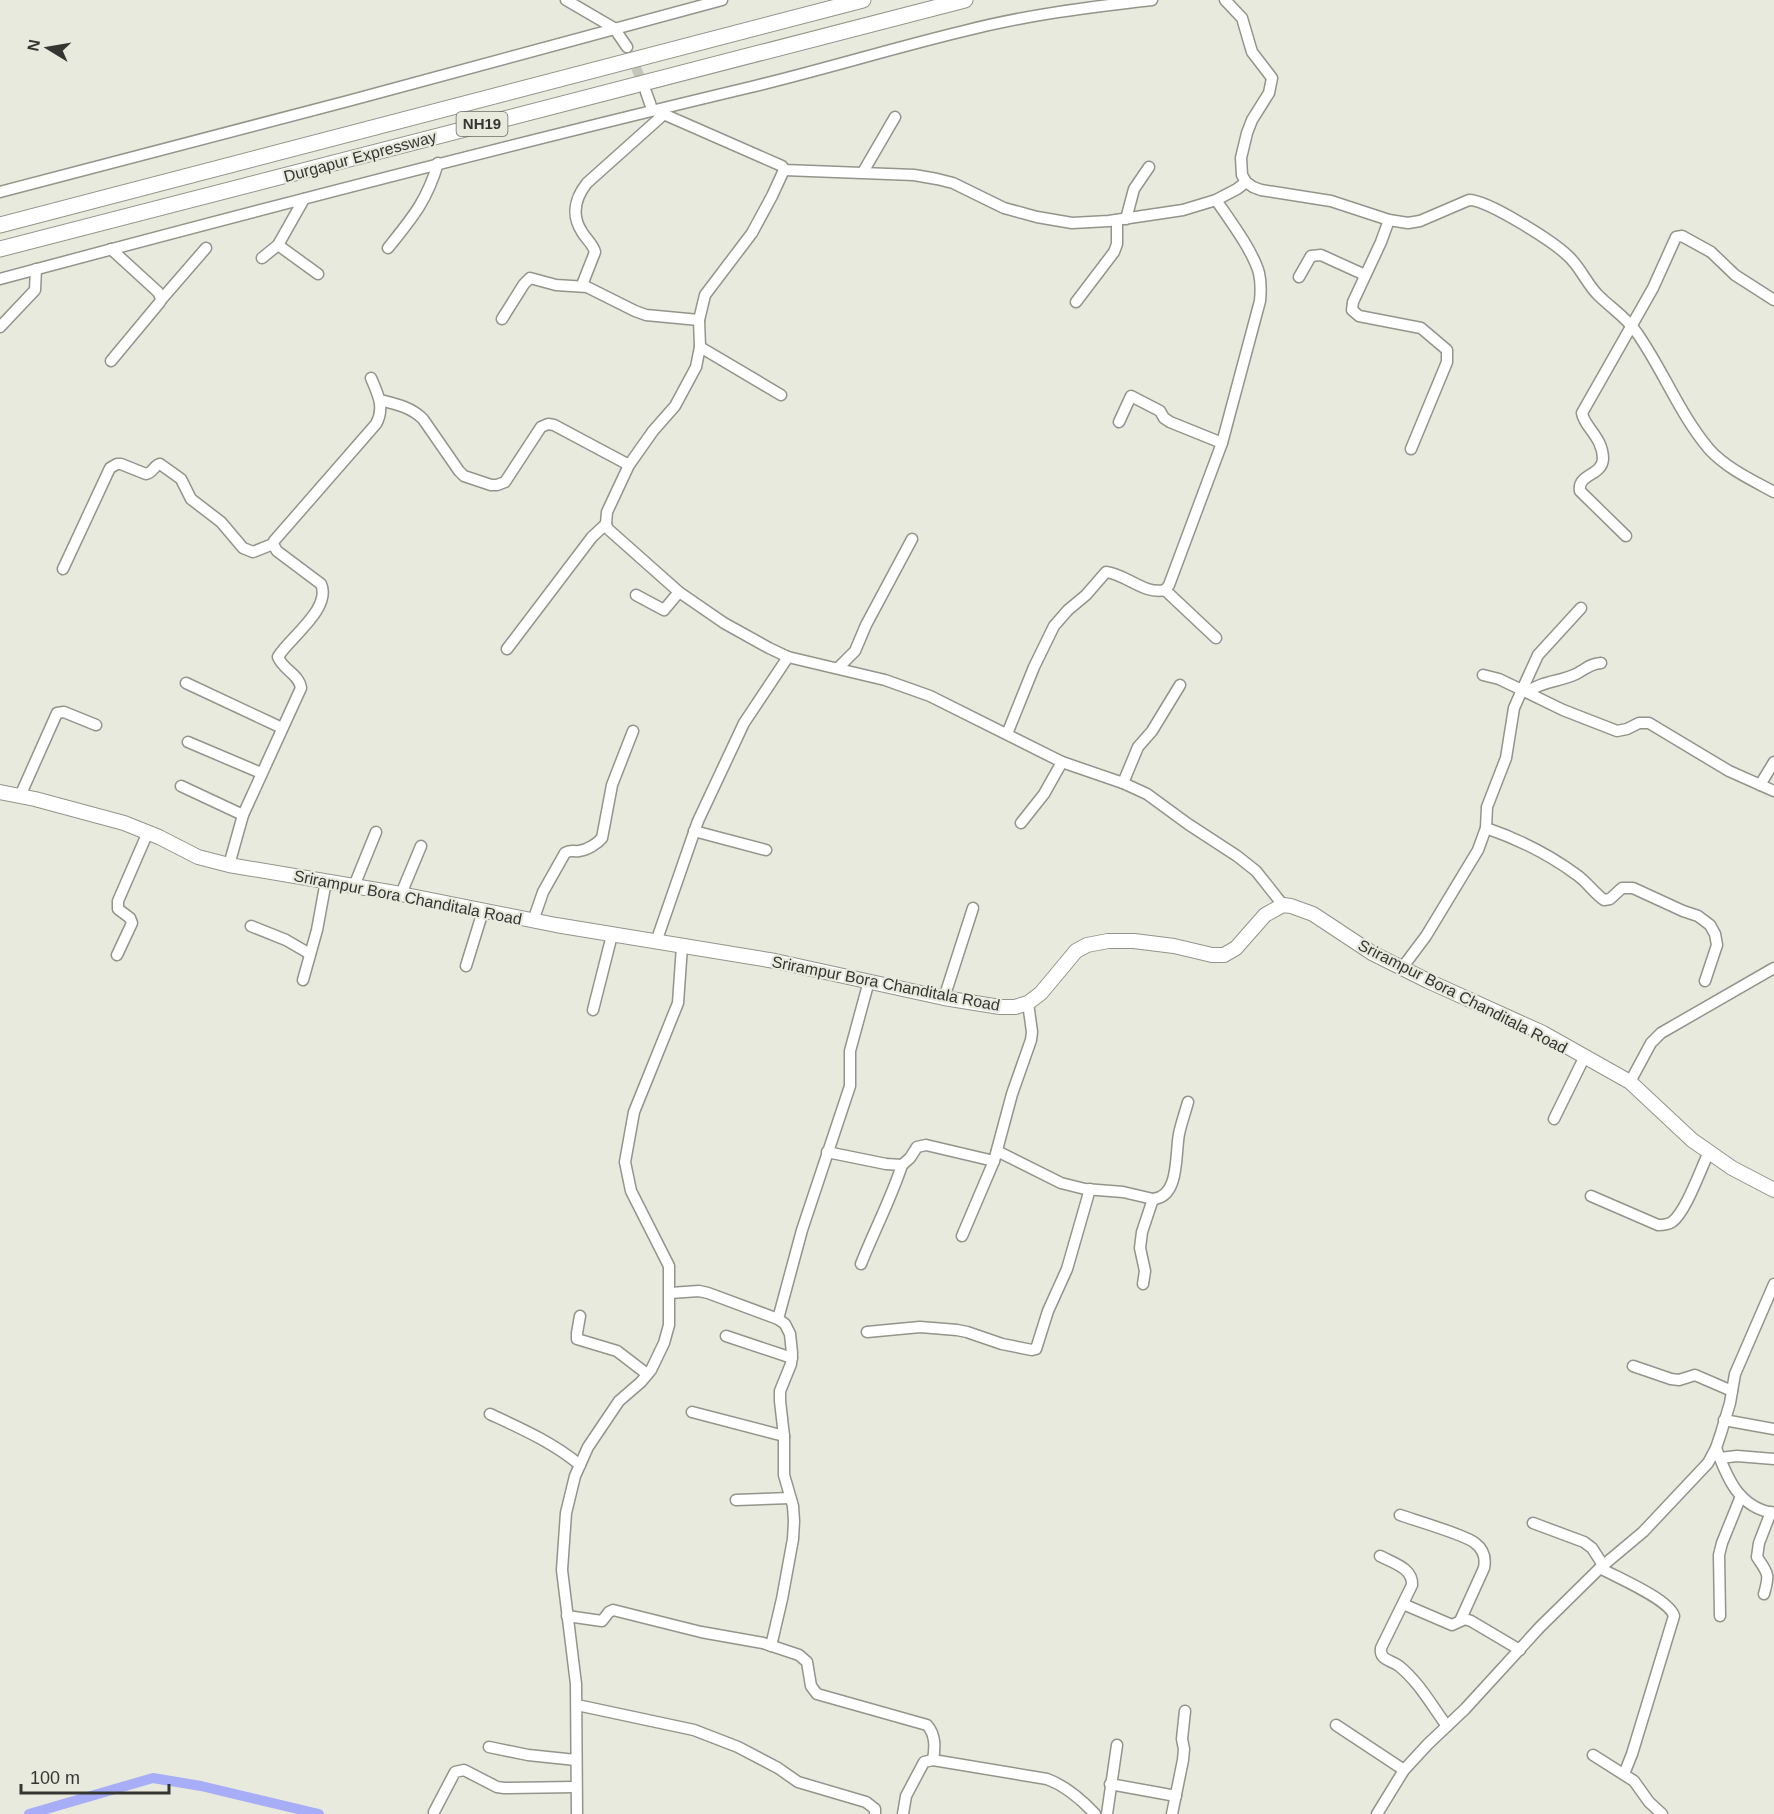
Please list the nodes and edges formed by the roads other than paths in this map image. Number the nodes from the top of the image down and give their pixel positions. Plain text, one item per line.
1 (566, 0) edge
2 (722, 0) edge
3 (863, 0) edge
4 (965, 0) edge
5 (1152, 0) edge
6 (1225, 0) edge
7 (614, 28) junction
8 (627, 47) tunnel mouth
9 (646, 92) tunnel mouth
10 (658, 112) junction
11 (895, 117) dead end
12 (438, 163) junction
13 (1149, 167) dead end
14 (784, 170) junction
15 (863, 172) junction
16 (1246, 182) junction
17 (0, 192) edge
18 (304, 199) junction
19 (1216, 200) junction
20 (1122, 219) junction
21 (1389, 220) junction
22 (0, 225) edge
23 (278, 245) junction
24 (206, 248) dead end
25 (388, 248) dead end
26 (0, 249) edge
27 (111, 249) junction
28 (262, 258) dead end
29 (36, 269) junction
30 (318, 274) dead end
31 (1365, 275) junction
32 (1299, 277) dead end
33 (0, 279) edge
34 (582, 285) junction
35 (161, 300) junction
36 (1774, 300) edge
37 (1076, 302) dead end
38 (502, 319) dead end
39 (699, 320) junction
40 (1631, 325) junction
41 (0, 327) edge
42 (700, 347) junction
43 (111, 361) dead end
44 (371, 378) dead end
45 (781, 395) dead end
46 (380, 400) junction
47 (1119, 422) dead end
48 (1222, 443) junction
49 (1411, 449) dead end
50 (628, 465) junction
51 (1774, 492) edge
52 (606, 524) junction
53 (1626, 536) dead end
54 (912, 539) dead end
55 (273, 544) junction
56 (63, 569) dead end
57 (1165, 590) junction
58 (679, 592) junction
59 (636, 595) dead end
60 (1581, 608) dead end
61 (1216, 638) dead end
62 (507, 649) dead end
63 (788, 657) junction
64 (1601, 663) dead end
65 (838, 668) junction
66 (1483, 675) dead end
67 (186, 683) dead end
68 (1180, 685) dead end
69 (1524, 691) junction
70 (96, 725) dead end
71 (282, 728) junction
72 (633, 731) dead end
73 (1007, 734) junction
74 (188, 742) dead end
75 (1062, 762) junction
76 (1774, 762) edge
77 (261, 773) junction
78 (1123, 783) junction
79 (1760, 784) junction
80 (181, 786) dead end
81 (1774, 791) edge
82 (0, 792) edge
83 (20, 796) junction
84 (243, 814) junction
85 (1021, 823) dead end
86 (1486, 828) junction
87 (694, 831) junction
88 (148, 832) junction
89 (376, 832) dead end
90 (422, 846) dead end
91 (766, 850) dead end
92 (229, 865) junction
93 (326, 881) junction
94 (354, 886) junction
95 (401, 894) junction
96 (1283, 905) junction
97 (973, 908) dead end
98 (483, 911) junction
99 (533, 921) junction
100 (251, 926) dead end
101 (612, 935) junction
102 (656, 942) junction
103 (682, 946) junction
104 (310, 954) junction
105 (117, 955) dead end
106 (466, 966) dead end
107 (1402, 968) junction
108 (1774, 968) edge
109 (303, 980) dead end
110 (868, 981) junction
111 (1705, 981) dead end
112 (944, 998) junction
113 (1028, 1003) junction
114 (593, 1010) dead end
115 (1584, 1058) junction
116 (1630, 1082) junction
117 (1188, 1102) dead end
118 (1554, 1119) dead end
119 (827, 1152) junction
120 (1709, 1152) junction
121 (995, 1156) junction
122 (903, 1165) junction
123 (1090, 1189) junction
124 (1774, 1190) edge
125 (1591, 1196) dead end
126 (1153, 1199) junction
127 (962, 1236) dead end
128 (861, 1264) dead end
129 (1143, 1284) dead end
130 (1774, 1284) edge
131 (670, 1293) junction
132 (580, 1316) dead end
133 (778, 1319) junction
134 (867, 1332) dead end
135 (726, 1336) dead end
136 (792, 1358) junction
137 (1633, 1366) dead end
138 (647, 1374) junction
139 (1732, 1391) junction
140 (692, 1412) dead end
141 (490, 1414) dead end
142 (1724, 1420) junction
143 (1774, 1429) edge
144 (784, 1436) junction
145 (1718, 1453) junction
146 (1774, 1459) edge
147 (580, 1465) junction
148 (1741, 1496) junction
149 (790, 1498) junction
150 (736, 1500) dead end
151 (1772, 1512) edge
152 (1400, 1515) dead end
153 (1533, 1523) dead end
154 (1380, 1556) dead end
155 (1601, 1566) junction
156 (1764, 1594) dead end
157 (1403, 1604) junction
158 (567, 1616) junction
159 (1720, 1616) dead end
160 (1460, 1622) junction
161 (771, 1646) junction
162 (1520, 1650) junction
163 (577, 1705) junction
164 (1185, 1711) dead end
165 (1336, 1725) dead end
166 (1447, 1726) junction
167 (1118, 1745) dead end
168 (489, 1747) dead end
169 (1593, 1755) dead end
170 (576, 1760) junction
171 (933, 1760) junction
172 (1404, 1770) junction
173 (1624, 1774) junction
174 (1110, 1784) junction
175 (576, 1787) junction
176 (1176, 1796) junction
177 (434, 1812) dead end
178 (577, 1814) edge
179 (875, 1814) edge
180 (903, 1814) edge
181 (1095, 1814) edge
182 (1107, 1814) edge
183 (1172, 1814) edge
184 (1377, 1814) edge
185 (1662, 1814) edge

1 - 7 street
2 - 7 street
3 - 22 highway, Durgapur Expressway / NH19
4 - 26 highway, Durgapur Expressway / NH19
5 - 10 street
6 - 16 street
7 - 8 street
7 - 17 street
9 - 10 street
10 - 12 street
10 - 14 street
10 - 34 street
11 - 15 street
12 - 18 street
12 - 25 street
13 - 20 street
14 - 15 street
14 - 39 street
15 - 20 street
16 - 19 street
16 - 21 street
18 - 23 street
18 - 27 street
19 - 20 street
19 - 48 street
20 - 37 street
21 - 31 street
21 - 40 street
23 - 28 street
23 - 30 street
24 - 35 street
27 - 29 street
27 - 35 street
29 - 33 street
29 - 41 street
31 - 32 street
31 - 49 street
34 - 38 street
34 - 39 street
35 - 43 street
36 - 40 street
39 - 42 street
40 - 51 street
40 - 53 street
42 - 45 street
42 - 50 street
44 - 46 street
46 - 50 street
46 - 55 street
47 - 48 street
48 - 57 street
50 - 52 street
52 - 58 street
52 - 62 street
54 - 65 street
55 - 56 street
55 - 71 street
57 - 61 street
57 - 73 street
58 - 59 street
58 - 63 street
60 - 69 street
63 - 65 street
63 - 87 street
64 - 69 street
65 - 73 street
66 - 69 street
67 - 71 street
68 - 78 street
69 - 79 street
69 - 86 street
70 - 83 street
71 - 77 street
72 - 99 street
73 - 75 street
74 - 77 street
75 - 78 street
75 - 85 street
76 - 79 street
77 - 84 street
78 - 96 street
79 - 81 street
80 - 84 street
82 - 83 main road, Srirampur Bora Chanditala Road
83 - 88 main road, Srirampur Bora Chanditala Road
84 - 92 street
86 - 107 street
86 - 111 street
87 - 91 street
87 - 102 street
88 - 92 main road, Srirampur Bora Chanditala Road
88 - 105 street
89 - 94 street
90 - 95 street
92 - 93 main road, Srirampur Bora Chanditala Road
93 - 94 main road, Srirampur Bora Chanditala Road
93 - 104 street
94 - 95 main road, Srirampur Bora Chanditala Road
95 - 98 main road, Srirampur Bora Chanditala Road
96 - 107 main road, Srirampur Bora Chanditala Road
96 - 113 main road
97 - 112 street
98 - 99 main road, Srirampur Bora Chanditala Road
98 - 106 street
99 - 101 main road, Srirampur Bora Chanditala Road
100 - 104 street
101 - 102 main road, Srirampur Bora Chanditala Road
101 - 114 street
102 - 103 main road, Srirampur Bora Chanditala Road
103 - 110 main road, Srirampur Bora Chanditala Road
103 - 131 street
104 - 109 street
107 - 115 main road, Srirampur Bora Chanditala Road
108 - 116 street
110 - 112 main road, Srirampur Bora Chanditala Road
110 - 119 street
112 - 113 main road, Srirampur Bora Chanditala Road
113 - 121 street
115 - 116 main road, Srirampur Bora Chanditala Road
115 - 118 street
116 - 120 main road, Srirampur Bora Chanditala Road
117 - 126 street
119 - 122 street
119 - 133 street
120 - 124 main road, Srirampur Bora Chanditala Road
120 - 125 street
121 - 122 street
121 - 123 street
121 - 127 street
122 - 128 street
123 - 126 street
123 - 134 street
126 - 129 street
130 - 139 street
131 - 133 street
131 - 138 street
132 - 138 street
133 - 136 street
135 - 136 street
136 - 144 street
137 - 139 street
138 - 147 street
139 - 142 street
140 - 144 street
141 - 147 street
142 - 143 street
142 - 145 street
144 - 149 street
145 - 146 street
145 - 148 street
145 - 155 street
147 - 158 street
148 - 151 street
148 - 159 street
149 - 150 street
149 - 161 street
151 - 156 street
152 - 160 street
153 - 155 street
154 - 157 street
155 - 162 street
155 - 173 street
157 - 160 street
157 - 166 street
158 - 161 street
158 - 163 street
160 - 162 street
161 - 171 street
162 - 166 street
163 - 170 street
163 - 179 street
164 - 176 street
165 - 172 street
166 - 172 street
167 - 174 street
168 - 170 street
169 - 173 street
170 - 175 street
171 - 180 street
171 - 181 street
172 - 184 street
173 - 185 street
174 - 176 street
174 - 182 street
175 - 177 street
175 - 178 street
176 - 183 street

